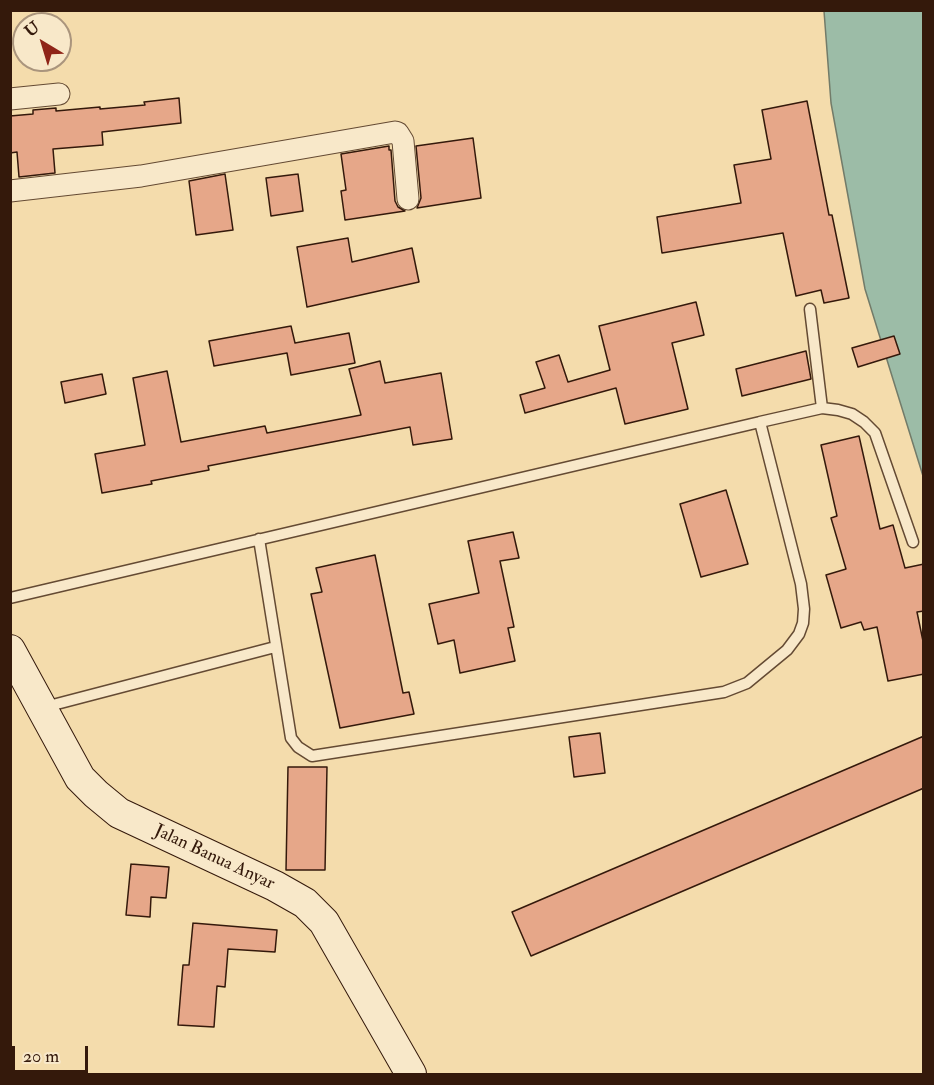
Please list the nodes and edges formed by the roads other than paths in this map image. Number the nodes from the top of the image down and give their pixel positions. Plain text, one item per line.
1 (59, 94) dead end
2 (10, 99) edge
3 (10, 191) edge
4 (408, 199) dead end
5 (810, 309) dead end
6 (822, 408) junction
7 (760, 422) junction
8 (259, 540) junction
9 (913, 542) dead end
10 (10, 598) edge
11 (275, 647) junction
12 (10, 650) edge
13 (42, 708) junction
14 (411, 1074) edge

1 - 2 street
3 - 4 street
5 - 6 lane
6 - 7 lane
6 - 9 lane
7 - 8 lane
7 - 11 lane
8 - 10 lane
8 - 11 lane
11 - 13 lane
12 - 13 street, Jalan Banua Anyar
13 - 14 street, Jalan Banua Anyar

